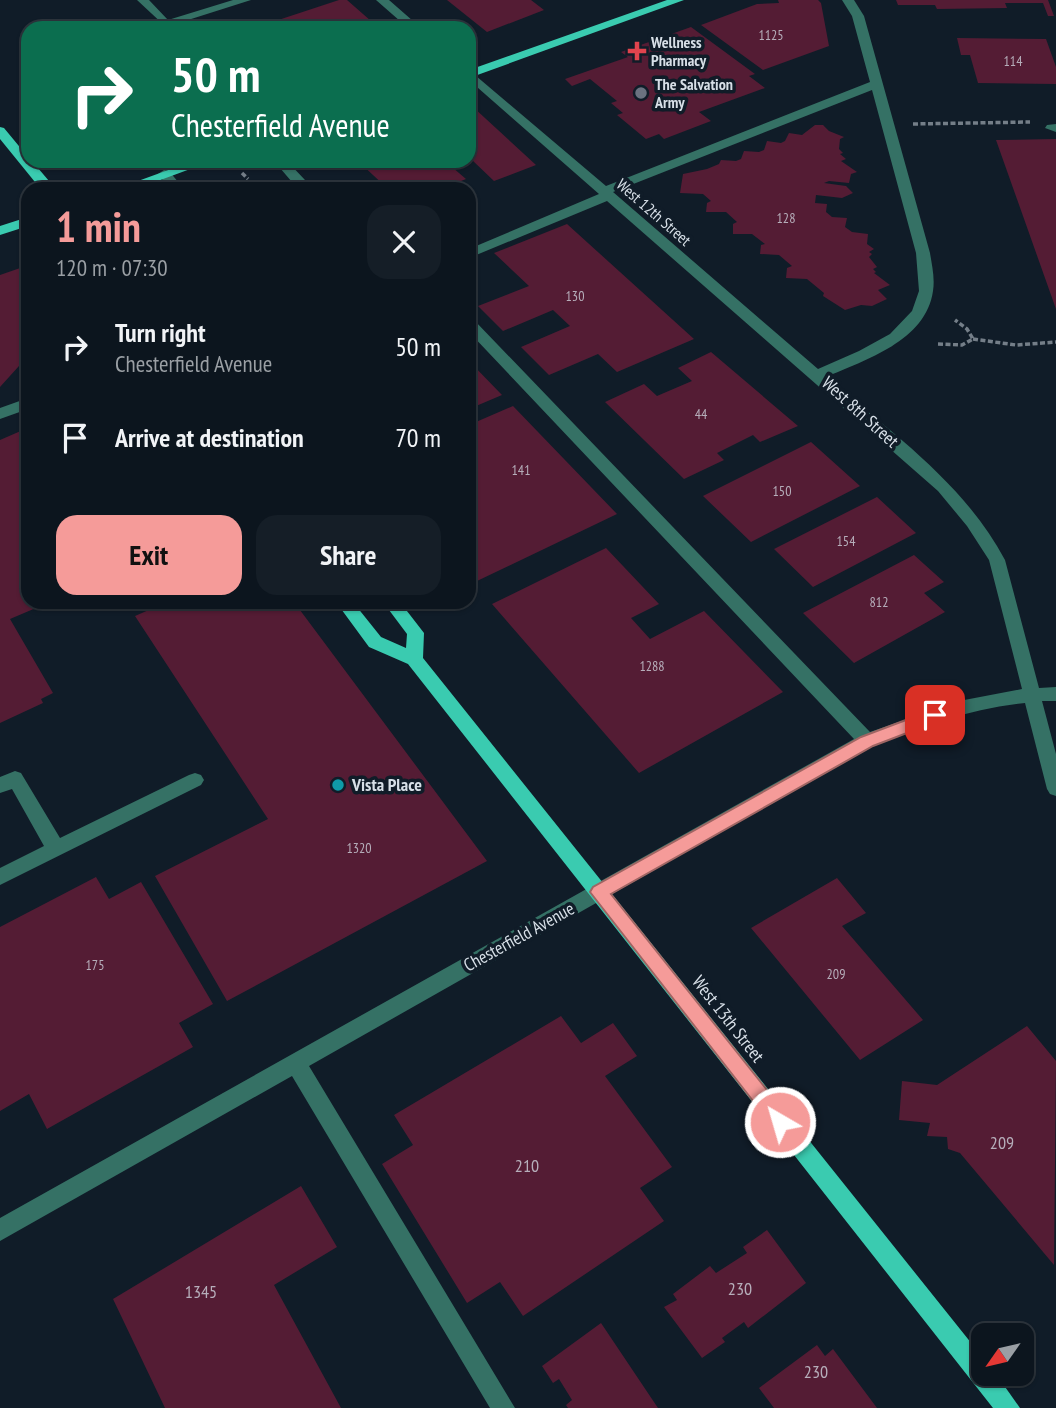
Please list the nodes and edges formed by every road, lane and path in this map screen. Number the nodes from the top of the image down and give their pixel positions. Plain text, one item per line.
1 (143, 0) edge
2 (245, 0) edge
3 (382, 0) edge
4 (678, 0) edge
5 (848, 0) edge
6 (860, 0) edge
7 (858, 16) junction
8 (164, 21) edge
9 (173, 21) edge
10 (407, 21) edge
11 (476, 72) edge
12 (476, 80) edge
13 (877, 84) junction
14 (1032, 122) dead end
15 (888, 124) junction
16 (0, 131) edge
17 (21, 156) edge
18 (31, 168) edge
19 (183, 168) edge
20 (286, 168) edge
21 (242, 173) dead end
22 (164, 174) junction
23 (248, 179) dead end
24 (43, 182) edge
25 (142, 182) edge
26 (171, 182) edge
27 (299, 182) edge
28 (606, 193) junction
29 (21, 224) edge
30 (0, 231) edge
31 (476, 251) edge
32 (955, 320) dead end
33 (476, 330) edge
34 (973, 339) junction
35 (1056, 342) edge
36 (938, 344) dead end
37 (817, 375) junction
38 (21, 406) edge
39 (0, 414) edge
40 (349, 609) edge
41 (397, 609) edge
42 (414, 659) junction
43 (1032, 694) junction
44 (1056, 694) edge
45 (867, 741) junction
46 (195, 780) dead end
47 (0, 786) edge
48 (1056, 789) edge
49 (56, 849) junction
50 (0, 877) edge
51 (599, 892) junction
52 (296, 1063) junction
53 (0, 1230) edge
54 (503, 1408) edge
55 (1007, 1408) edge

1 - 8 street
2 - 9 street
3 - 10 street
4 - 11 main road
5 - 7 street, West 8th Street
6 - 7 street, West 8th Street
7 - 13 street, West 8th Street
12 - 28 street, West 12th Street
13 - 15 street, West 8th Street
13 - 28 street
14 - 15 path
15 - 37 street, West 8th Street
16 - 17 main road
18 - 24 main road
19 - 22 main road
20 - 27 street
21 - 23 path
22 - 25 main road
22 - 26 street
28 - 31 street
28 - 37 street, West 12th Street
29 - 30 main road
32 - 34 path
33 - 45 street
34 - 35 path
34 - 36 path
37 - 43 street, West 8th Street
38 - 39 street
40 - 42 main road, West 13th Street
41 - 42 main road
42 - 51 main road, West 13th Street
43 - 44 street, Chesterfield Avenue
43 - 45 street, Chesterfield Avenue
43 - 48 street, West 8th Street
45 - 51 street, Chesterfield Avenue
46 - 49 street
47 - 49 street
49 - 50 street
51 - 52 street, Chesterfield Avenue
51 - 55 main road, West 13th Street
52 - 53 street, Chesterfield Avenue
52 - 54 street

